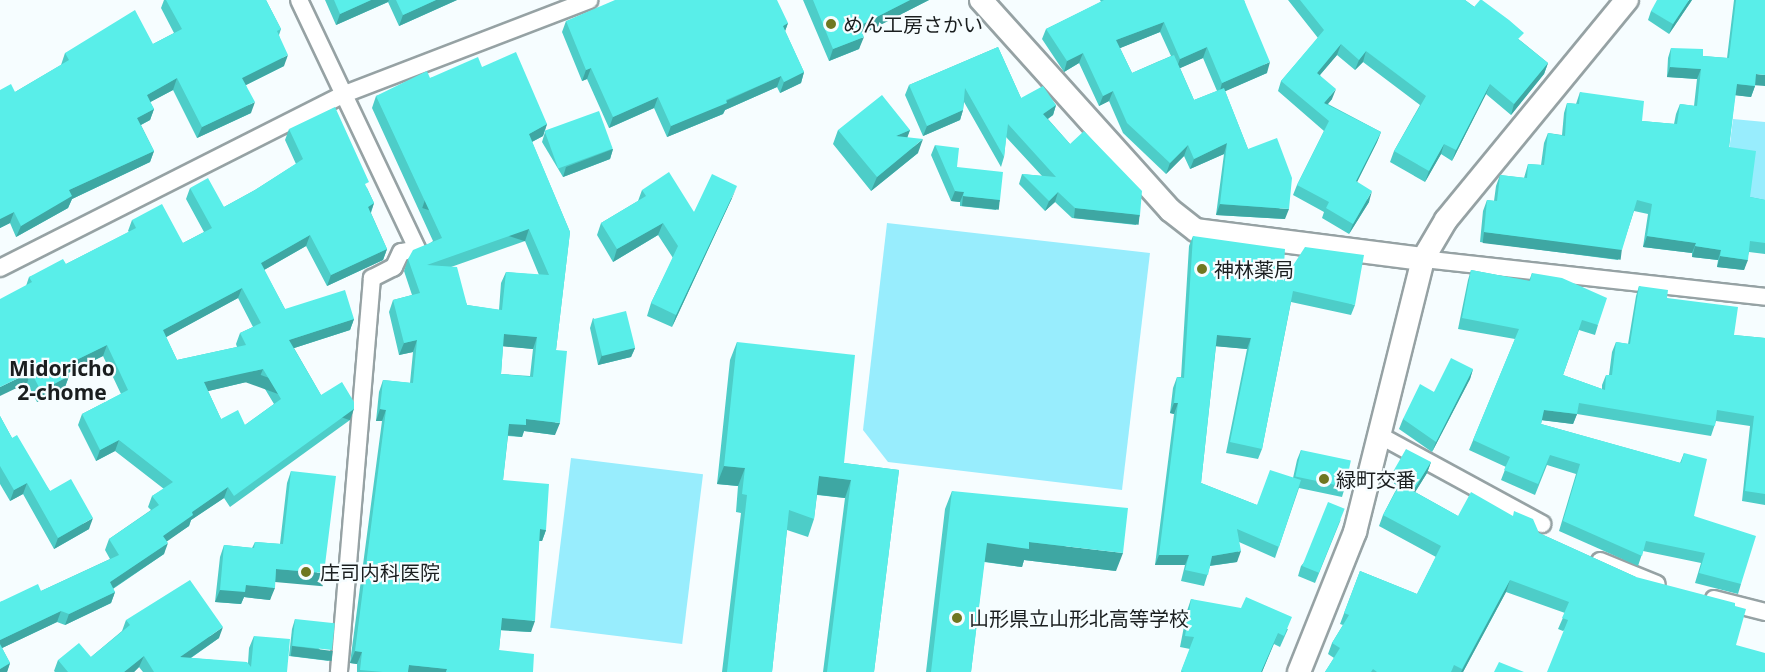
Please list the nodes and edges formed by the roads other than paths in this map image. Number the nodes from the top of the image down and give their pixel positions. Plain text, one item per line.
1 (299, 0) edge
2 (589, 0) edge
3 (981, 0) edge
4 (1627, 0) edge
5 (342, 95) junction
6 (1423, 259) junction
7 (0, 268) edge
8 (1765, 297) edge
9 (1379, 435) junction
10 (1543, 532) edge
11 (1589, 556) edge
12 (1670, 587) edge
13 (1702, 596) edge
14 (1765, 612) edge
15 (339, 672) edge
16 (1299, 672) edge

1 - 5 street
2 - 5 street
3 - 6 street
4 - 6 street
5 - 7 street
5 - 15 street
6 - 8 street
6 - 9 street
9 - 10 street
9 - 16 street
11 - 12 street
13 - 14 street

